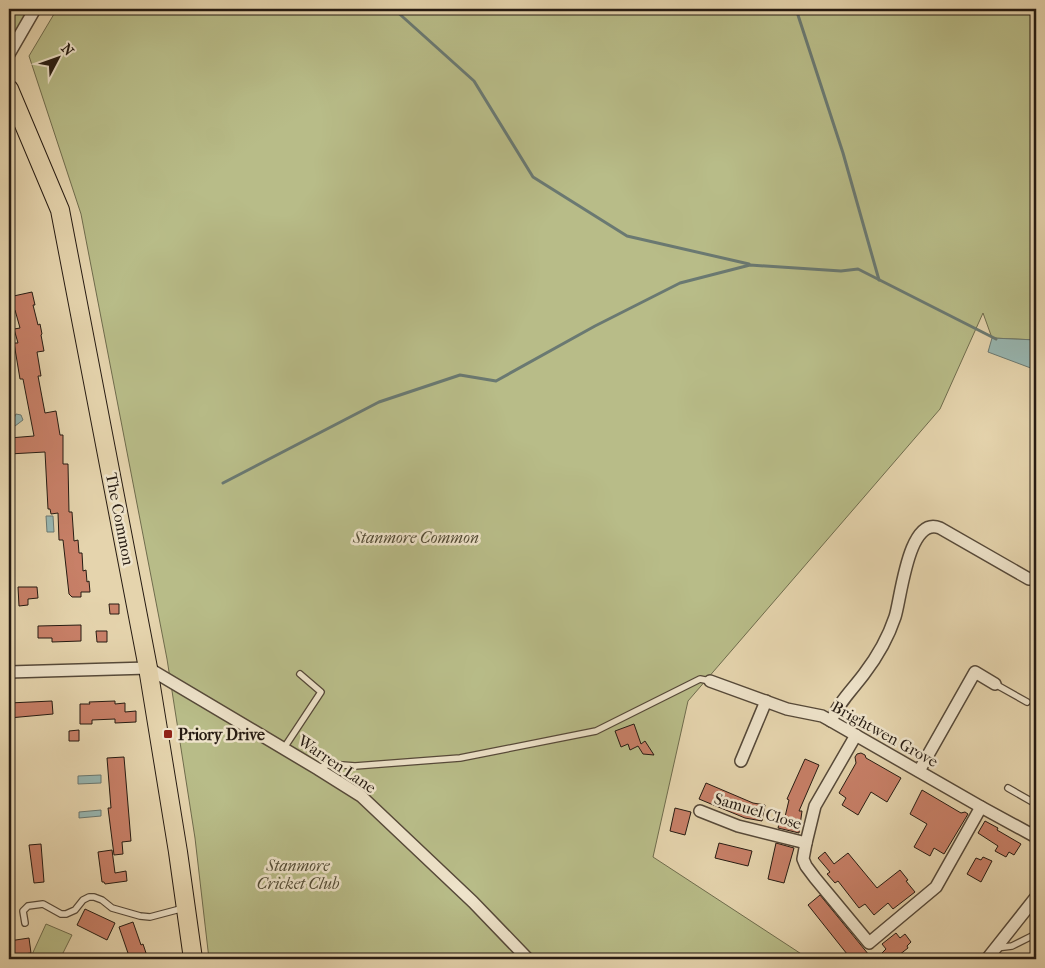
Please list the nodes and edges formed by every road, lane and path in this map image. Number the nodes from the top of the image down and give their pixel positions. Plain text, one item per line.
1 (35, 9) edge
2 (9, 54) edge
3 (9, 89) edge
4 (1029, 579) dead end
5 (148, 668) junction
6 (9, 672) edge
7 (300, 674) dead end
8 (710, 681) joint
9 (995, 684) joint
10 (766, 700) junction
11 (1027, 702) dead end
12 (832, 721) junction
13 (856, 735) junction
14 (284, 748) junction
15 (741, 761) dead end
16 (318, 768) junction
17 (919, 771) junction
18 (1008, 788) dead end
19 (1036, 804) edge
20 (981, 807) junction
21 (700, 811) dead end
22 (1036, 837) edge
23 (806, 843) junction
24 (1036, 897) edge
25 (186, 908) junction
26 (25, 923) dead end
27 (1036, 934) edge
28 (995, 948) junction
29 (193, 959) edge
30 (528, 959) edge
31 (987, 959) edge

1 - 2 street
3 - 5 main road, The Common
4 - 12 street
5 - 6 street
5 - 14 street, Warren Lane
5 - 25 main road, The Common
7 - 14 lane
8 - 10 street, Brightwen Grove
8 - 16 lane
9 - 11 lane
9 - 17 street
10 - 12 street, Brightwen Grove
10 - 15 street
12 - 13 street, Brightwen Grove
13 - 17 street, Brightwen Grove
13 - 23 street
14 - 16 street, Warren Lane
16 - 30 street, Warren Lane
17 - 20 street, Brightwen Grove
18 - 19 lane
20 - 22 street, Brightwen Grove
20 - 23 street
21 - 23 street, Samuel Close
24 - 28 street
25 - 26 lane
25 - 29 main road, The Common
27 - 28 lane
28 - 31 street

